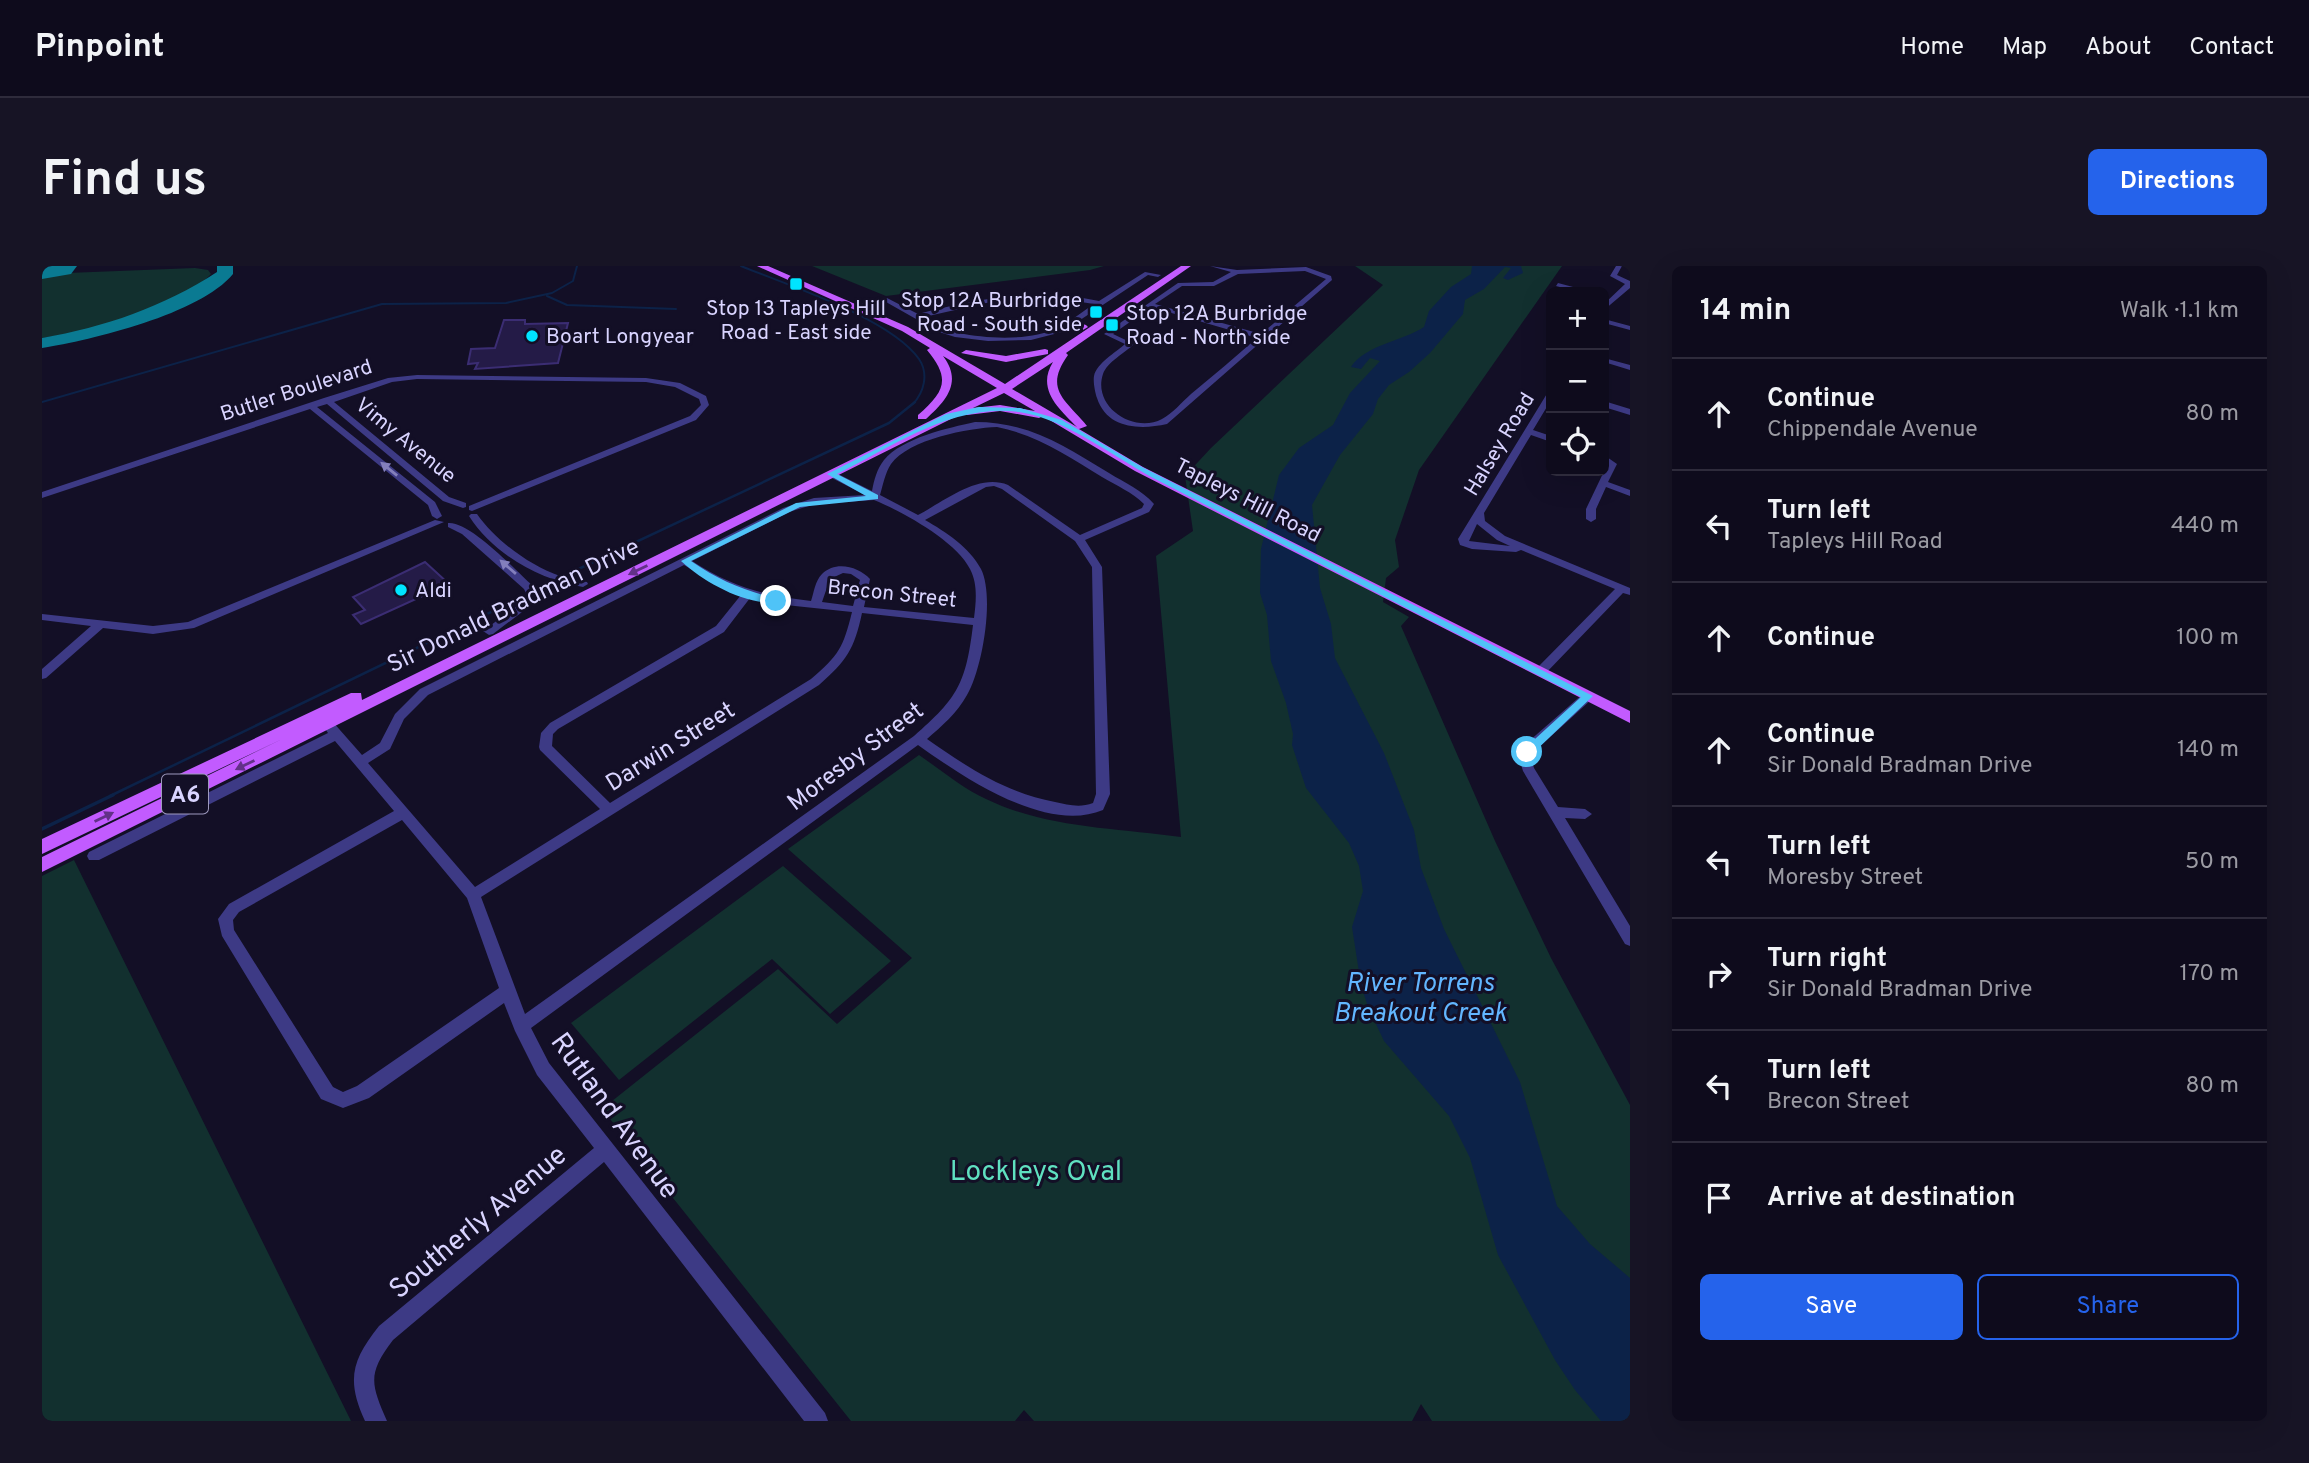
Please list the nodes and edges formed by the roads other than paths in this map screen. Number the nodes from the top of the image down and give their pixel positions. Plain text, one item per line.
1 (761, 266) edge
2 (776, 266) edge
3 (1172, 266) edge
4 (1187, 266) edge
5 (1213, 266) edge
6 (1619, 266) edge
7 (1237, 272) junction
8 (1158, 275) junction
9 (1630, 284) edge
10 (1558, 285) dead end
11 (1566, 287) edge
12 (1146, 289) junction
13 (1626, 292) edge
14 (1166, 294) junction
15 (1609, 298) edge
16 (1613, 299) junction
17 (1100, 303) junction
18 (1609, 303) edge
19 (860, 304) junction
20 (1150, 305) junction
21 (919, 316) junction
22 (1609, 322) edge
23 (1069, 323) junction
24 (1083, 327) junction
25 (1630, 328) edge
26 (915, 335) junction
27 (1263, 337) junction
28 (1066, 349) junction
29 (1045, 352) junction
30 (966, 353) junction
31 (1609, 362) edge
32 (1630, 368) edge
33 (1004, 382) junction
34 (327, 400) junction
35 (1546, 402) edge
36 (311, 405) junction
37 (1609, 406) edge
38 (1630, 412) edge
39 (949, 416) junction
40 (922, 417) junction
41 (1059, 422) junction
42 (1082, 426) junction
43 (1527, 431) junction
44 (1546, 437) edge
45 (840, 458) junction
46 (809, 473) junction
47 (831, 474) junction
48 (1607, 476) edge
49 (1603, 484) junction
50 (1630, 493) edge
51 (42, 495) edge
52 (875, 497) junction
53 (470, 510) junction
54 (1234, 513) junction
55 (1479, 513) junction
56 (438, 519) junction
57 (1591, 519) dead end
58 (917, 520) junction
59 (452, 525) junction
60 (1079, 539) junction
61 (1528, 550) junction
62 (685, 561) junction
63 (583, 584) junction
64 (1626, 590) edge
65 (747, 595) junction
66 (816, 604) junction
67 (860, 608) junction
68 (42, 617) edge
69 (978, 622) junction
70 (100, 624) junction
71 (489, 631) junction
72 (1543, 669) junction
73 (42, 675) edge
74 (1591, 693) junction
75 (348, 701) junction
76 (1630, 707) edge
77 (1630, 718) edge
78 (302, 722) junction
79 (332, 729) junction
80 (918, 739) junction
81 (360, 762) junction
82 (609, 810) junction
83 (1554, 812) junction
84 (403, 813) junction
85 (1586, 814) dead end
86 (42, 847) edge
87 (94, 856) dead end
88 (42, 865) edge
89 (472, 895) junction
90 (1630, 940) edge
91 (508, 991) junction
92 (521, 1026) junction
93 (604, 1151) junction
94 (376, 1421) edge
95 (817, 1421) edge

1 - 19 main road, Tapleys Hill Road
2 - 19 main road, Tapleys Hill Road
3 - 8 main road, A6
4 - 12 main road, A6
5 - 7 street
6 - 9 street
7 - 14 street
7 - 27 street
8 - 12 main road, A6
8 - 17 street, Tapleys Hill Road
9 - 13 street
10 - 11 street
12 - 14 main road
12 - 24 main road, A6
12 - 28 main road, A6
13 - 16 street
14 - 20 street
15 - 16 street
16 - 18 street
17 - 21 street
17 - 23 street, Tapleys Hill Road
19 - 21 street, Tapleys Hill Road
19 - 26 main road, Tapleys Hill Road
19 - 30 main road, Tapleys Hill Road
20 - 27 street
20 - 27 street
21 - 23 street, Tapleys Hill Road
22 - 25 street
23 - 24 main road
24 - 29 main road, A6
26 - 33 main road, Tapleys Hill Road
26 - 40 main road
28 - 33 main road, A6
28 - 42 main road
29 - 30 main road
29 - 33 main road, A6
30 - 33 main road, Tapleys Hill Road
31 - 32 street
33 - 39 main road, Sir Donald Bradman Drive / A6
33 - 40 main road, Sir Donald Bradman Drive / A6
33 - 41 main road, Tapleys Hill Road
33 - 42 main road, Tapleys Hill Road
34 - 36 street, Butler Boulevard
34 - 53 street, Vimy Avenue
34 - 53 street, Butler Boulevard
35 - 43 street, Halsey Road
36 - 51 street, Butler Boulevard
56 -> 36 street, Vimy Avenue
37 - 38 street
39 - 41 main road
39 - 47 main road, Sir Donald Bradman Drive / A6
40 - 45 main road, Sir Donald Bradman Drive / A6
41 - 54 main road, Tapleys Hill Road
42 - 54 main road, Tapleys Hill Road
43 - 44 street
43 - 55 street, Halsey Road
45 - 46 main road, Sir Donald Bradman Drive / A6
45 - 47 main road
46 - 47 main road
46 - 63 main road, Sir Donald Bradman Drive / A6
47 - 52 street, Moresby Street
47 -> 79 main road, Sir Donald Bradman Drive / A6
48 - 49 street
49 - 50 street
49 - 57 street
52 - 58 street, Moresby Street
52 - 60 street
52 - 62 street, Sir Donald Bradman Drive
53 - 56 street
53 - 59 street
53 - 63 street, Vimy Avenue
54 - 72 main road, Tapleys Hill Road
55 - 61 street, Halsey Road
55 - 61 street, Halsey Road
56 - 59 street
56 - 70 street
58 - 60 street
58 - 69 street, Moresby Street
71 -> 59 street
60 - 80 street
61 - 64 street, Halsey Road
62 - 65 street, Brecon Street
62 - 81 street, Sir Donald Bradman Drive
63 - 71 main road, Sir Donald Bradman Drive / A6
64 - 72 street
65 - 66 street, Brecon Street
65 - 82 street
66 - 67 street, Brecon Street
66 - 67 street, Darwin Street
67 - 69 street, Brecon Street
67 - 82 street, Darwin Street
68 - 70 street
69 - 80 street, Moresby Street
70 - 73 street
71 - 75 main road, Sir Donald Bradman Drive / A6
72 - 74 main road, Tapleys Hill Road
74 - 76 main road, Tapleys Hill Road
74 - 77 main road, Tapleys Hill Road
74 - 83 street
75 - 78 main road, Sir Donald Bradman Drive / A6
75 - 79 main road
78 - 79 main road
86 -> 78 main road, Sir Donald Bradman Drive / A6
79 - 81 street, Rutland Avenue
79 - 87 street, Sir Donald Bradman Drive
79 -> 88 main road, Sir Donald Bradman Drive / A6
80 - 92 street, Moresby Street
81 - 84 street, Rutland Avenue
82 - 89 street, Darwin Street
83 - 85 street
83 - 90 street
84 - 89 street, Rutland Avenue
84 - 91 street
89 - 91 street, Rutland Avenue
91 - 92 street, Rutland Avenue
92 - 93 street, Rutland Avenue
93 - 94 street, Southerly Avenue
93 - 95 street, Rutland Avenue

